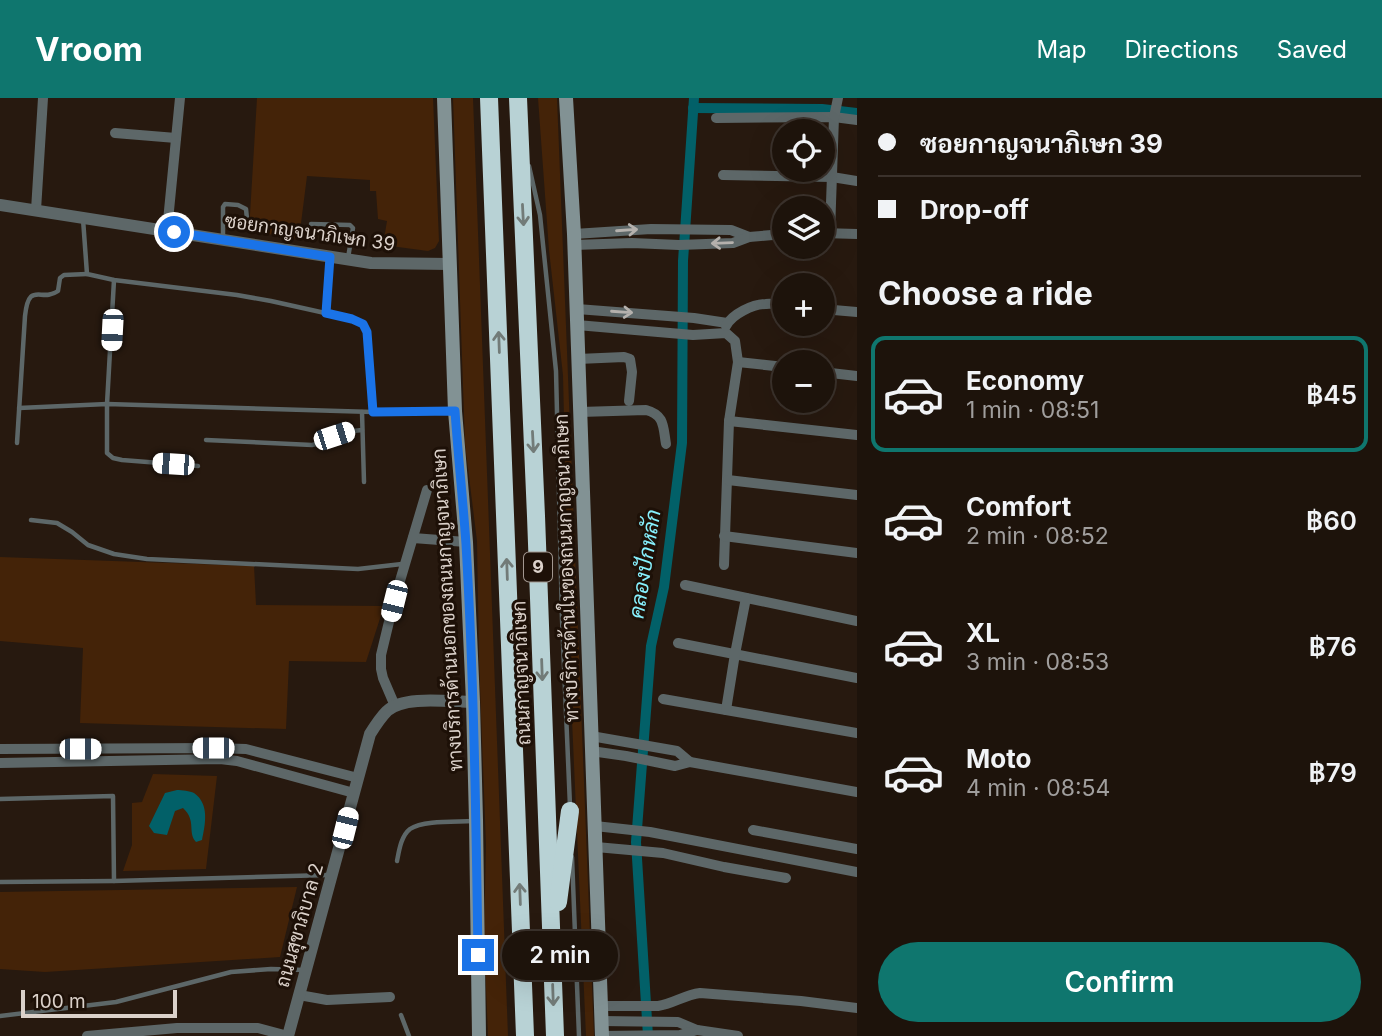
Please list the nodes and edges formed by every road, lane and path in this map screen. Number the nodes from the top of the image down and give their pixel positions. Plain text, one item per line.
1 (43, 98) edge
2 (180, 98) edge
3 (444, 98) edge
4 (489, 98) edge
5 (518, 98) edge
6 (566, 98) edge
7 (838, 98) edge
8 (835, 115) junction
9 (716, 118) dead end
10 (835, 119) edge
11 (857, 120) edge
12 (519, 121) junction
13 (115, 133) dead end
14 (176, 138) junction
15 (723, 175) dead end
16 (772, 176) edge
17 (835, 177) edge
18 (857, 181) edge
19 (0, 205) edge
20 (36, 210) junction
21 (83, 217) junction
22 (223, 219) junction
23 (312, 224) dead end
24 (167, 231) junction
25 (835, 233) edge
26 (857, 234) edge
27 (772, 235) edge
28 (748, 237) junction
29 (574, 239) junction
30 (223, 240) junction
31 (330, 257) junction
32 (348, 259) junction
33 (450, 264) junction
34 (87, 274) junction
35 (114, 280) junction
36 (772, 304) edge
37 (576, 309) junction
38 (835, 310) edge
39 (857, 312) edge
40 (326, 313) junction
41 (577, 325) junction
42 (727, 328) junction
43 (578, 359) junction
44 (738, 362) junction
45 (772, 366) edge
46 (835, 373) edge
47 (857, 376) edge
48 (629, 401) dead end
49 (107, 404) junction
50 (19, 408) junction
51 (455, 411) junction
52 (362, 412) junction
53 (373, 412) junction
54 (580, 412) junction
55 (729, 421) junction
56 (362, 430) junction
57 (857, 435) edge
58 (206, 440) dead end
59 (17, 443) dead end
60 (666, 444) dead end
61 (198, 466) dead end
62 (728, 480) junction
63 (364, 482) dead end
64 (427, 490) dead end
65 (857, 495) edge
66 (31, 520) dead end
67 (724, 536) junction
68 (413, 538) junction
69 (466, 542) junction
70 (857, 553) edge
71 (405, 564) junction
72 (724, 565) dead end
73 (685, 585) dead end
74 (746, 598) junction
75 (857, 621) edge
76 (678, 643) dead end
77 (734, 654) junction
78 (857, 678) edge
79 (663, 699) dead end
80 (473, 702) junction
81 (396, 706) junction
82 (726, 710) junction
83 (857, 733) edge
84 (591, 744) junction
85 (0, 749) edge
86 (277, 757) junction
87 (690, 762) junction
88 (0, 763) edge
89 (273, 771) junction
90 (358, 778) junction
91 (857, 792) edge
92 (354, 793) junction
93 (0, 799) edge
94 (570, 811) junction
95 (476, 820) junction
96 (595, 826) junction
97 (753, 830) dead end
98 (596, 847) junction
99 (857, 849) edge
100 (397, 861) dead end
101 (857, 872) edge
102 (333, 875) junction
103 (786, 878) dead end
104 (114, 881) junction
105 (0, 882) edge
106 (552, 952) junction
107 (306, 970) junction
108 (299, 995) junction
109 (390, 997) dead end
110 (601, 1006) junction
111 (857, 1008) edge
112 (401, 1015) dead end
113 (0, 1016) edge
114 (697, 1030) junction
115 (602, 1031) edge
116 (665, 1035) edge
117 (87, 1036) edge
118 (288, 1036) edge
119 (409, 1036) edge
120 (479, 1036) edge
121 (525, 1036) edge
122 (555, 1036) edge
123 (579, 1036) edge
124 (640, 1036) edge
125 (738, 1036) edge

1 - 20 street
2 - 14 street
3 - 33 main road, ทางบริการด้านนอกของถนนกาญจนาภิเษก
121 -> 4 highway, ถนนกาญจนาภิเษก / 9
5 - 12 highway, ถนนกาญจนาภิเษก / 9
6 - 29 main road, ทางบริการด้านในของถนนกาญจนาภิเษก
7 - 8 street
8 - 9 street
8 - 10 street
8 - 11 street
12 - 94 lane
12 -> 106 highway, ถนนกาญจนาภิเษก / 9
13 - 14 street
14 - 24 street
15 - 16 street
17 - 18 street
19 - 20 street, ซอยกาญจนาภิเษก 39
20 - 21 street, ซอยกาญจนาภิเษก 39
21 - 24 street, ซอยกาญจนาภิเษก 39
21 - 34 lane
22 - 22 lane
22 - 30 lane
23 - 32 lane
24 - 30 street, ซอยกาญจนาภิเษก 39
25 - 26 street
27 - 28 street
28 -> 29 street
29 -> 28 street
29 - 37 main road, ทางบริการด้านในของถนนกาญจนาภิเษก
30 - 31 street, ซอยกาญจนาภิเษก 39
31 - 32 street, ซอยกาญจนาภิเษก 39
31 - 40 lane
32 - 33 street, ซอยกาญจนาภิเษก 39
33 - 51 main road, ทางบริการด้านนอกของถนนกาญจนาภิเษก
34 - 35 lane
34 - 50 lane
35 - 40 lane
35 - 49 lane
36 - 42 street
37 - 41 main road, ทางบริการด้านในของถนนกาญจนาภิเษก
37 -> 42 street
38 - 39 street
40 - 53 lane
41 - 42 street
41 - 43 main road, ทางบริการด้านในของถนนกาญจนาภิเษก
42 - 44 street
43 - 48 street
43 - 54 main road, ทางบริการด้านในของถนนกาญจนาภิเษก
44 - 45 street
44 - 55 street
46 - 47 street
49 - 50 lane
49 - 52 lane
49 - 61 lane
50 - 59 lane
51 - 53 lane
51 - 69 main road, ทางบริการด้านนอกของถนนกาญจนาภิเษก
52 - 53 lane
52 - 56 lane
54 - 60 street
54 - 84 main road, ทางบริการด้านในของถนนกาญจนาภิเษก
55 - 57 street
55 - 62 street
56 - 58 lane
56 - 63 lane
62 - 65 street
62 - 67 street
64 - 68 street
66 - 71 lane
67 - 70 street
67 - 72 street
68 - 69 street
68 - 71 street
69 - 80 main road, ทางบริการด้านนอกของถนนกาญจนาภิเษก
71 - 81 street
73 - 74 street
74 - 75 street
74 - 77 street
76 - 77 street
77 - 78 street
77 - 82 street
79 - 82 street
80 - 81 street
80 - 95 main road, ทางบริการด้านนอกของถนนกาญจนาภิเษก
81 - 90 street, ถนนสุขาภิบาล 2
82 - 83 street
84 - 87 street
84 - 87 street
84 - 96 main road, ทางบริการด้านในของถนนกาญจนาภิเษก
85 - 86 street
86 - 89 street
86 - 90 street
87 - 91 street
88 - 89 street
89 - 92 street
90 - 92 street, ถนนสุขาภิบาล 2
92 - 102 street, ถนนสุขาภิบาล 2
93 - 104 lane
94 - 106 highway
94 - 123 lane
95 - 100 lane
95 - 120 main road, ทางบริการด้านนอกของถนนกาญจนาภิเษก
96 - 98 main road, ทางบริการด้านในของถนนกาญจนาภิเษก
96 - 101 street
97 - 99 street
98 - 103 street
98 - 110 main road, ทางบริการด้านในของถนนกาญจนาภิเษก
102 - 104 lane
102 - 107 street, ถนนสุขาภิบาล 2
104 - 105 lane
106 -> 122 highway, ถนนกาญจนาภิเษก / 9
107 - 108 street, ถนนสุขาภิบาล 2
107 - 113 lane
108 - 109 street
108 - 118 street, ถนนสุขาภิบาล 2
110 - 111 street
110 - 115 main road, ทางบริการด้านในของถนนกาญจนาภิเษก
112 - 119 lane
114 - 115 street
114 - 116 street
114 - 125 street
115 - 124 street
116 - 124 street
117 - 118 street

